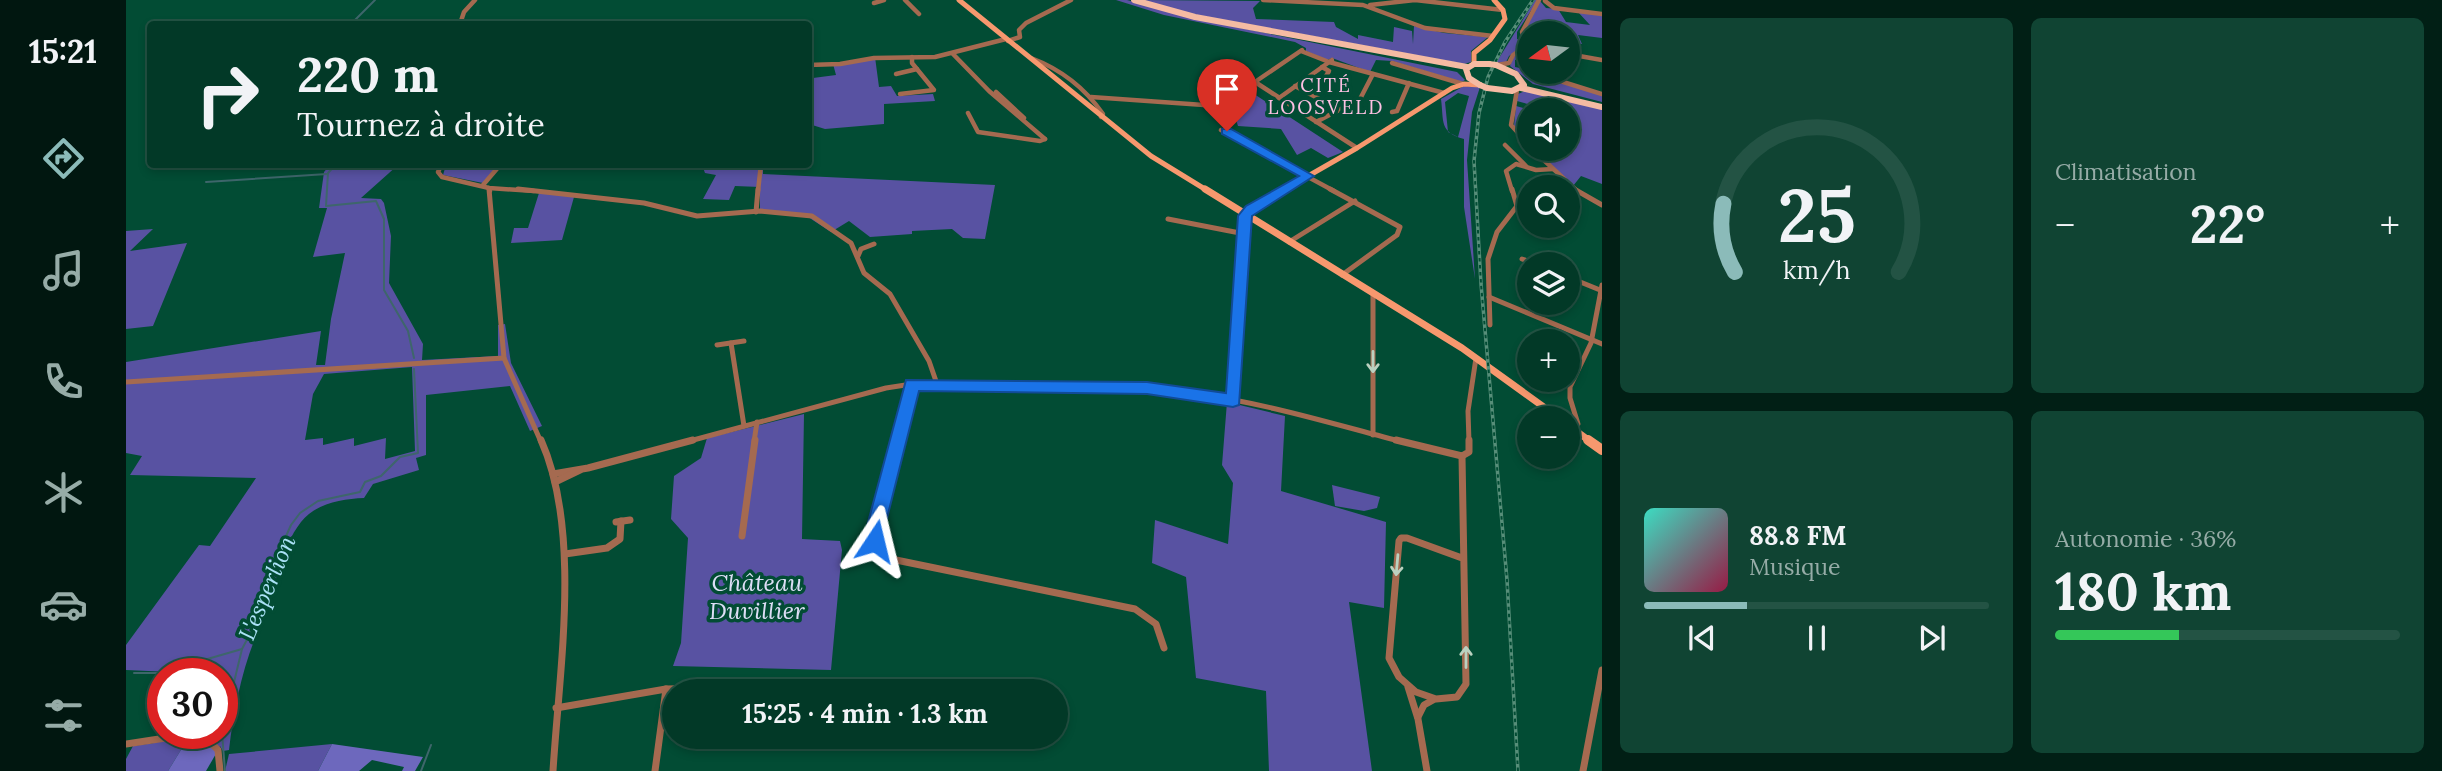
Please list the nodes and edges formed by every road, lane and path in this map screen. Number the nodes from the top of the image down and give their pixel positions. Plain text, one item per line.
1 (475, 0) edge
2 (884, 0) edge
3 (905, 0) edge
4 (958, 0) edge
5 (1071, 0) edge
6 (1134, 0) edge
7 (1263, 0) edge
8 (1494, 0) edge
9 (1542, 1) edge
10 (874, 3) dead end
11 (1364, 3) edge
12 (1503, 10) junction
13 (919, 14) dead end
14 (1602, 14) edge
15 (461, 21) edge
16 (1529, 21) edge
17 (1493, 36) junction
18 (1007, 40) junction
19 (1325, 43) junction
20 (953, 54) junction
21 (1517, 55) edge
22 (1474, 56) junction
23 (1580, 56) edge
24 (912, 57) junction
25 (1029, 58) junction
26 (1602, 60) edge
27 (1331, 61) junction
28 (1508, 62) junction
29 (812, 65) edge
30 (1492, 65) junction
31 (1322, 67) junction
32 (917, 69) junction
33 (1511, 71) junction
34 (897, 74) dead end
35 (1373, 74) junction
36 (1467, 75) junction
37 (1517, 76) edge
38 (1390, 78) junction
39 (1306, 79) junction
40 (1255, 82) junction
41 (1409, 83) junction
42 (1521, 84) edge
43 (1536, 84) edge
44 (1571, 84) edge
45 (1249, 86) dead end
46 (1295, 86) junction
47 (1519, 89) junction
48 (1502, 91) junction
49 (1444, 93) junction
50 (1602, 93) edge
51 (900, 94) dead end
52 (1091, 97) junction
53 (1279, 98) junction
54 (1513, 101) junction
55 (1602, 105) edge
56 (1232, 107) dead end
57 (1340, 110) junction
58 (1392, 112) dead end
59 (968, 113) dead end
60 (1101, 117) junction
61 (1316, 122) junction
62 (1221, 130) dead end
63 (1517, 132) edge
64 (1506, 145) dead end
65 (1357, 148) junction
66 (1545, 161) edge
67 (1528, 167) junction
68 (440, 168) edge
69 (498, 168) edge
70 (761, 168) edge
71 (1553, 169) junction
72 (1308, 176) junction
73 (486, 187) junction
74 (1355, 201) junction
75 (1602, 205) edge
76 (1517, 206) joint
77 (756, 212) junction
78 (1245, 216) junction
79 (1168, 219) dead end
80 (1244, 234) junction
81 (1289, 242) junction
82 (874, 244) dead end
83 (858, 256) junction
84 (1342, 275) junction
85 (1580, 281) edge
86 (1601, 288) edge
87 (1373, 293) junction
88 (1489, 297) junction
89 (1490, 325) dead end
90 (1592, 339) junction
91 (744, 341) dead end
92 (731, 343) junction
93 (1602, 344) edge
94 (717, 345) dead end
95 (504, 358) junction
96 (1476, 358) junction
97 (126, 383) edge
98 (912, 384) junction
99 (937, 384) junction
100 (1233, 400) junction
101 (1542, 406) edge
102 (1572, 406) edge
103 (757, 422) junction
104 (744, 426) junction
105 (1580, 434) edge
106 (1373, 435) junction
107 (1602, 450) edge
108 (1462, 456) junction
109 (554, 478) junction
110 (622, 521) dead end
111 (742, 536) dead end
112 (565, 554) junction
113 (1462, 558) junction
114 (1164, 648) dead end
115 (1602, 670) edge
116 (1407, 686) junction
117 (662, 690) edge
118 (1433, 699) junction
119 (556, 708) junction
120 (662, 719) edge
121 (1418, 719) junction
122 (126, 744) edge
123 (220, 771) edge
124 (553, 771) edge
125 (655, 771) edge
126 (1427, 771) edge
127 (1583, 771) edge

1 - 15 street
2 - 10 street
3 - 13 street
4 - 18 main road
5 - 18 street
6 - 19 highway
7 - 11 street
8 - 12 main road
9 - 14 street
9 - 16 street
11 - 12 street
11 - 17 street
12 - 17 main road
17 - 22 main road
18 - 20 street
18 - 25 main road
19 - 36 highway
19 - 36 highway
20 - 24 street
20 - 59 street
21 - 28 street
22 - 30 main road
22 - 36 main road
23 - 26 street
24 - 29 street
24 - 32 street
25 - 52 street
25 - 60 main road
27 - 31 street
27 - 35 street
27 - 40 street
28 - 30 street
28 - 33 street
30 - 33 highway
30 - 36 highway
31 - 39 street
31 - 39 street
32 - 34 street
32 - 51 street
33 - 37 highway
35 - 38 street
35 - 57 street
36 - 38 street
36 - 48 highway
36 - 49 main road
38 - 41 street
39 - 46 street
40 - 45 street
40 - 53 street
41 - 49 street
41 - 58 street
42 - 47 highway
43 - 55 highway
44 - 50 street
46 - 53 street
46 - 57 street
47 - 48 highway
47 - 54 street
47 - 55 highway
48 - 54 street
49 - 65 main road
52 - 56 street
52 - 60 street
53 - 61 street
54 - 63 street
57 - 61 street
60 - 78 main road
61 - 65 street
62 - 72 street
64 - 67 street
65 - 72 main road
66 - 71 street
67 - 71 street
67 - 76 street
68 - 73 street
69 - 73 street
70 - 77 street
71 - 75 street
72 - 74 street
72 - 78 main road
73 - 77 street
73 - 95 street
74 - 81 street
74 - 84 street
76 - 88 street
77 - 83 street
78 - 80 street
78 - 81 main road
79 - 80 street
80 - 100 street
81 - 84 main road
82 - 83 street
83 - 99 street
84 - 87 main road
85 - 86 street
86 - 90 street
87 - 96 main road
87 -> 106 street
88 - 89 street
88 - 90 street
90 - 93 street
90 - 102 street
91 - 92 street
92 - 94 street
92 - 104 street
95 - 97 street
95 - 109 street
96 - 101 main road
96 - 108 street
98 - 99 street
98 - 103 street
98 - 114 street
99 - 100 street
100 - 106 street
103 - 104 street
103 - 111 street
104 - 109 street
105 - 107 main road
106 - 108 street
108 - 113 street
109 - 112 street
110 - 112 street
112 - 119 street
113 -> 116 street
118 -> 113 street
115 - 127 street
116 - 118 street
116 - 121 street
117 - 119 street
118 - 121 street
119 - 124 street
120 - 125 street
121 - 126 street
122 - 123 street

